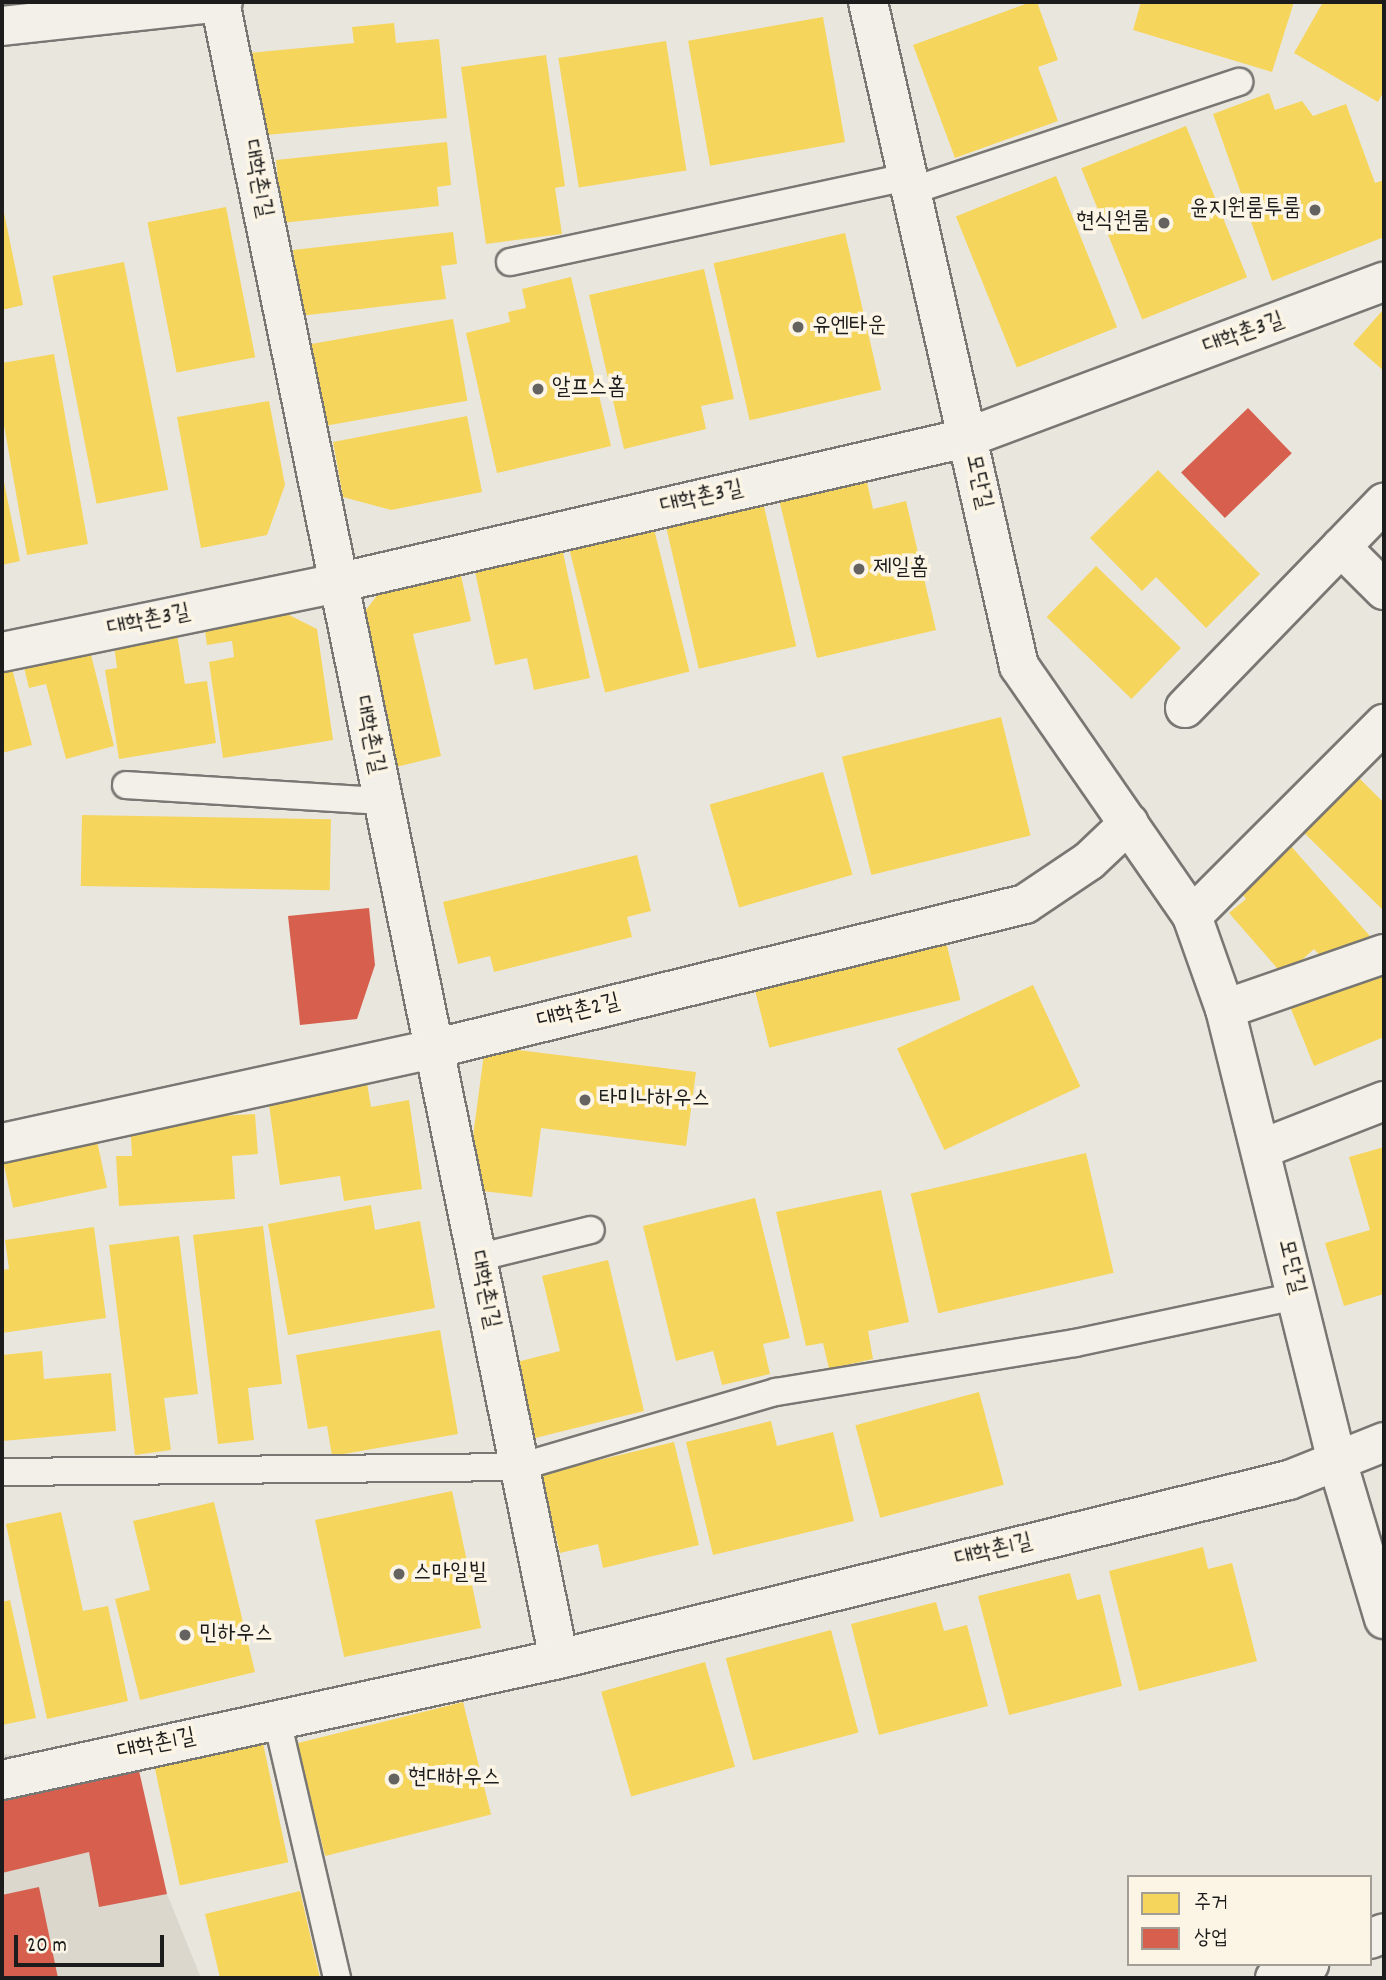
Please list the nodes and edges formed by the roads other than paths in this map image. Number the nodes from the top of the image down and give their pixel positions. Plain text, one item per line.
1 (221, 2) edge
2 (868, 2) edge
3 (2, 26) edge
4 (1239, 82) dead end
5 (909, 184) junction
6 (510, 262) dead end
7 (1384, 282) edge
8 (966, 438) junction
9 (1384, 503) edge
10 (1341, 547) junction
11 (337, 583) junction
12 (1384, 590) edge
13 (2, 652) edge
14 (1185, 708) dead end
15 (1384, 724) edge
16 (126, 785) dead end
17 (382, 801) junction
18 (1129, 823) junction
19 (1192, 916) junction
20 (1384, 954) edge
21 (1225, 1009) junction
22 (433, 1049) junction
23 (1384, 1101) edge
24 (2, 1143) edge
25 (1261, 1149) junction
26 (591, 1230) dead end
27 (476, 1258) junction
28 (1297, 1296) junction
29 (1384, 1442) edge
30 (1338, 1461) junction
31 (519, 1467) junction
32 (2, 1472) edge
33 (1384, 1619) edge
34 (559, 1659) junction
35 (277, 1720) junction
36 (2, 1780) edge
37 (1304, 1966) edge
38 (337, 1978) edge
39 (1275, 1978) edge

1 - 3 street
1 - 11 street, 대학촌1길
2 - 5 street, 모단길
4 - 5 lane
5 - 6 lane
5 - 8 street, 모단길
7 - 8 street, 대학촌3길
8 - 11 street, 대학촌3길
8 - 18 street, 모단길
9 - 10 street
10 - 12 street
10 - 14 street
11 - 13 street, 대학촌3길
11 - 17 street, 대학촌1길
15 - 19 street
16 - 17 lane
17 - 22 street, 대학촌1길
18 - 19 street, 모단길
18 - 22 street, 대학촌2길
19 - 21 street, 모단길
20 - 21 street
21 - 25 street, 모단길
22 - 24 street, 대학촌2길
22 - 27 street, 대학촌1길
23 - 25 street
25 - 28 street, 모단길
26 - 27 lane
27 - 31 street, 대학촌1길
28 - 30 street, 모단길
28 - 31 lane
29 - 30 street, 대학촌1길
30 - 33 street, 모단길
30 - 34 street, 대학촌1길
31 - 32 lane
31 - 34 street, 대학촌1길
34 - 35 street, 대학촌1길
35 - 36 street, 대학촌1길
35 - 38 lane
37 - 39 street

